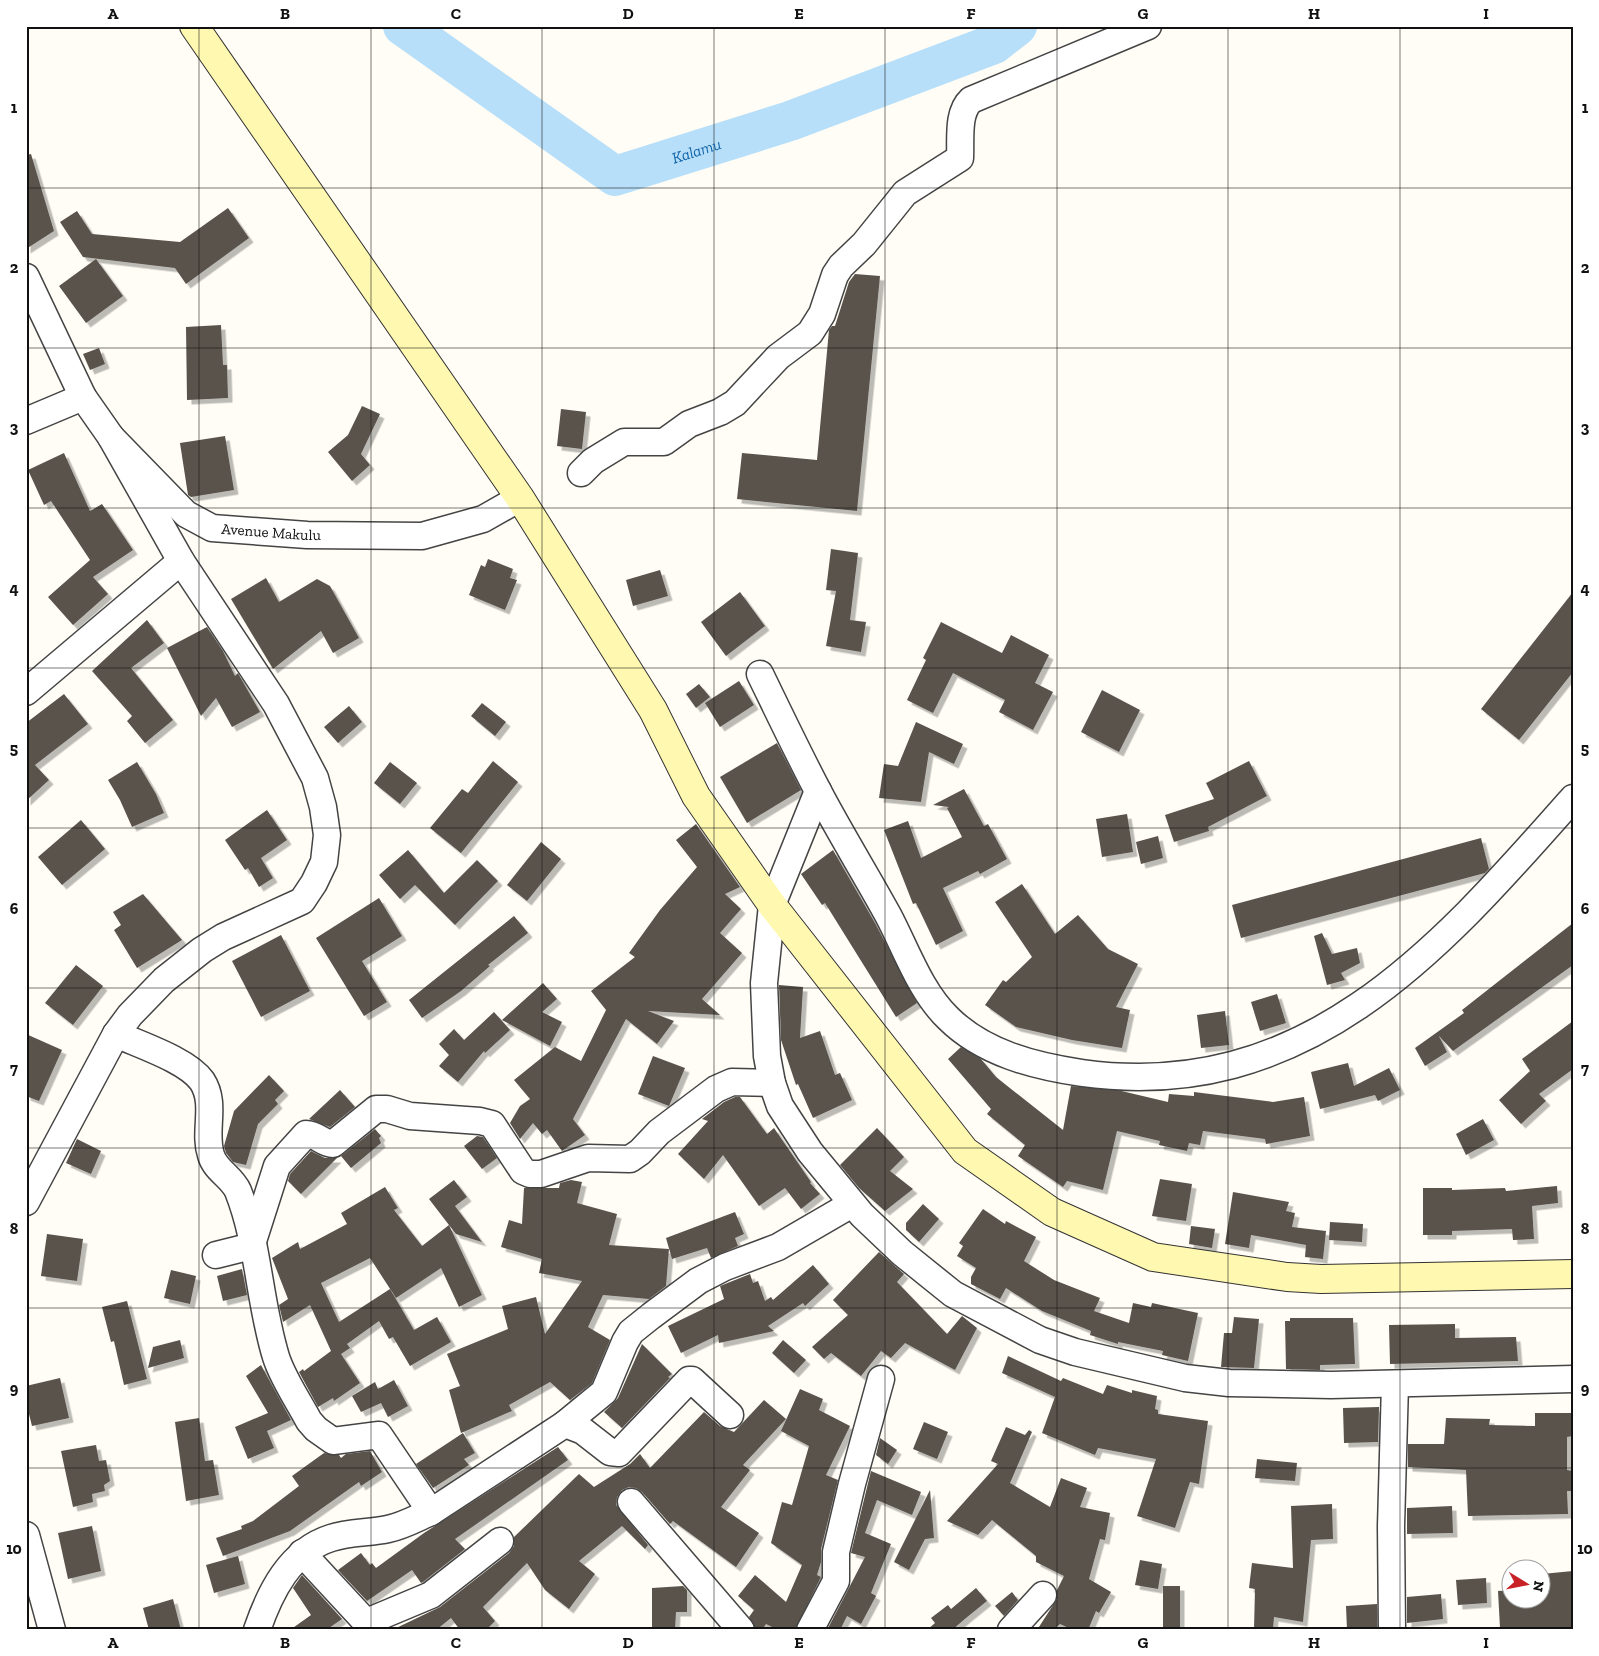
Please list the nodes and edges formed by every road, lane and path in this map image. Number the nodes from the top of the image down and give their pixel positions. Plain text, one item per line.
1 (194, 26) edge
2 (1148, 26) edge
3 (26, 277) edge
4 (83, 397) junction
5 (26, 421) edge
6 (111, 437) junction
7 (581, 473) dead end
8 (520, 498) junction
9 (181, 561) junction
10 (760, 674) dead end
11 (26, 692) edge
12 (818, 791) junction
13 (1573, 798) edge
14 (772, 905) junction
15 (116, 1034) junction
16 (772, 1083) junction
17 (26, 1202) edge
18 (852, 1204) junction
19 (253, 1240) junction
20 (216, 1255) dead end
21 (1573, 1274) edge
22 (881, 1379) dead end
23 (1573, 1379) edge
24 (1395, 1384) junction
25 (730, 1415) dead end
26 (565, 1424) junction
27 (631, 1502) dead end
28 (431, 1512) junction
29 (26, 1535) edge
30 (500, 1541) dead end
31 (302, 1553) junction
32 (1043, 1595) dead end
33 (52, 1630) edge
34 (257, 1630) edge
35 (741, 1630) edge
36 (810, 1630) edge
37 (1011, 1630) edge
38 (1392, 1630) edge

1 - 8 main road
2 - 7 street
3 - 4 street, Avenue Makulu
4 - 5 street
4 - 6 street, Avenue Makulu
6 - 8 street, Avenue Makulu
6 - 9 street
8 - 14 main road
9 - 11 street
9 - 15 street
10 - 12 street
12 - 13 street
12 - 14 street
14 - 16 street
14 - 21 main road
15 - 17 street
15 - 19 street
16 - 18 street
16 - 19 street
18 - 24 street
18 - 26 street
19 - 20 street
19 - 28 street
22 - 36 street
23 - 24 street
24 - 38 street
25 - 26 street
26 - 28 street
27 - 35 street
28 - 31 street
29 - 33 street
30 - 31 street
31 - 34 street
32 - 37 street

